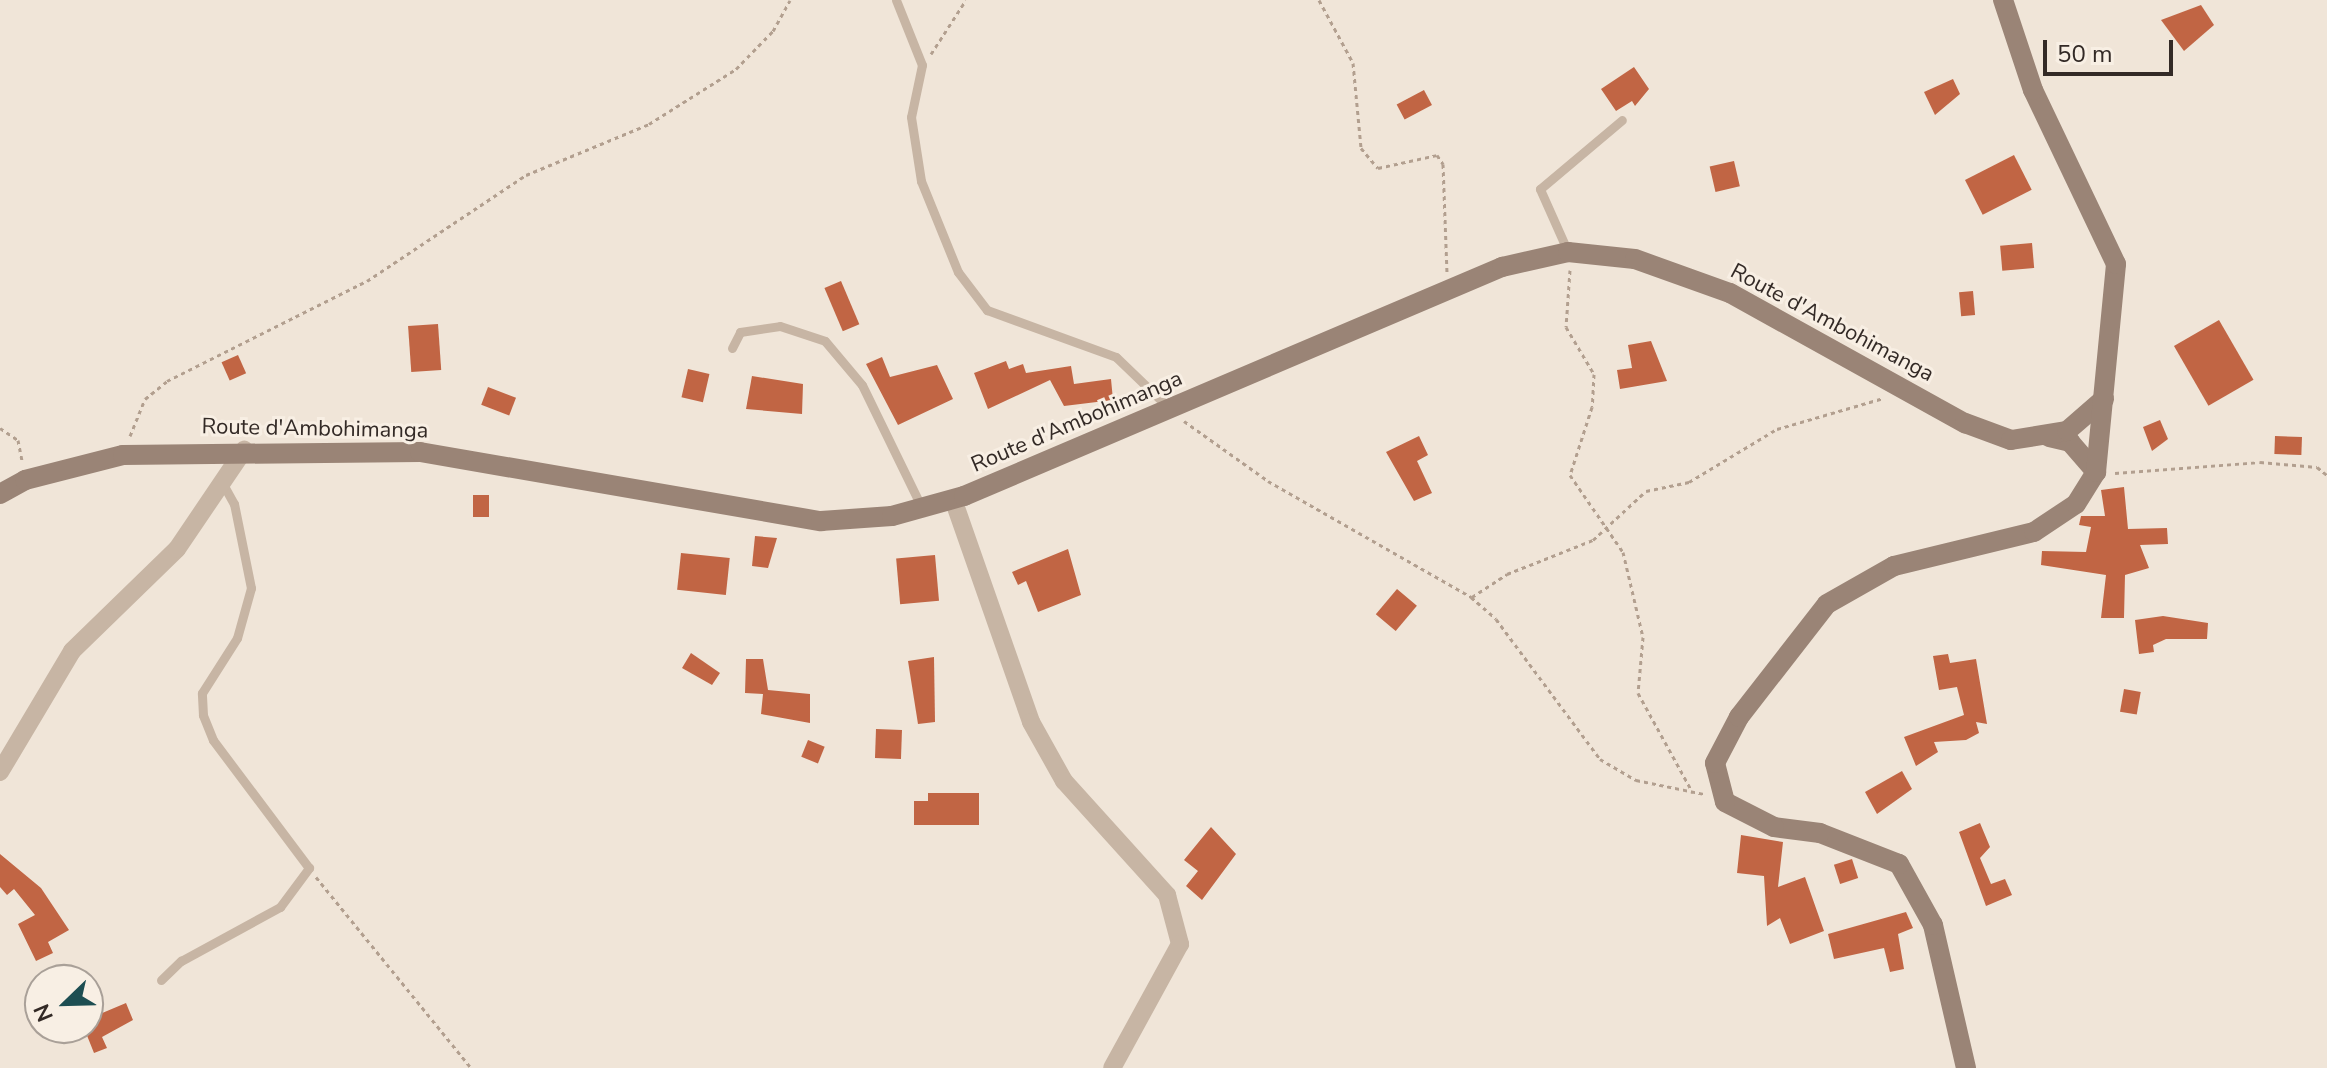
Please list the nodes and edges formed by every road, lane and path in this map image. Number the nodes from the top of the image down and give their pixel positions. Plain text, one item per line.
1 (790, 0) edge
2 (896, 0) edge
3 (966, 0) edge
4 (1319, 0) edge
5 (2003, 0) edge
6 (922, 65) junction
7 (1622, 120) dead end
8 (1568, 252) junction
9 (1447, 291) junction
10 (732, 348) dead end
11 (1897, 384) junction
12 (2104, 399) junction
13 (1170, 408) junction
14 (0, 428) edge
15 (2049, 437) junction
16 (244, 450) junction
17 (123, 455) junction
18 (2096, 472) junction
19 (2327, 475) edge
20 (25, 480) junction
21 (221, 481) junction
22 (0, 494) edge
23 (953, 499) junction
24 (922, 508) junction
25 (1605, 530) junction
26 (1471, 597) junction
27 (0, 772) edge
28 (1693, 793) junction
29 (1723, 795) junction
30 (309, 868) junction
31 (161, 980) dead end
32 (471, 1068) edge
33 (1112, 1068) edge
34 (1966, 1068) edge

1 - 17 path
2 - 6 lane
3 - 6 path
4 - 9 path
5 - 12 street
6 - 13 lane
7 - 8 lane
8 - 9 street, Route d'Ambohimanga
8 - 11 street, Route d'Ambohimanga
8 - 25 path
9 - 13 street, Route d'Ambohimanga
10 - 24 lane
11 - 15 street, Route d'Ambohimanga
11 - 25 path
12 - 15 street, Route d'Ambohimanga
12 - 18 street
13 - 23 street, Route d'Ambohimanga
13 - 26 path
14 - 20 path
15 - 18 street
16 - 17 street, Route d'Ambohimanga
16 - 21 street
16 - 24 street, Route d'Ambohimanga
17 - 20 street, Route d'Ambohimanga
18 - 19 path
18 - 29 street
20 - 22 street, Route d'Ambohimanga
21 - 27 street
21 - 30 lane
23 - 24 street, Route d'Ambohimanga
23 - 33 street
25 - 26 path
25 - 28 path
26 - 28 path
28 - 29 path
29 - 34 street
30 - 31 lane
30 - 32 path

